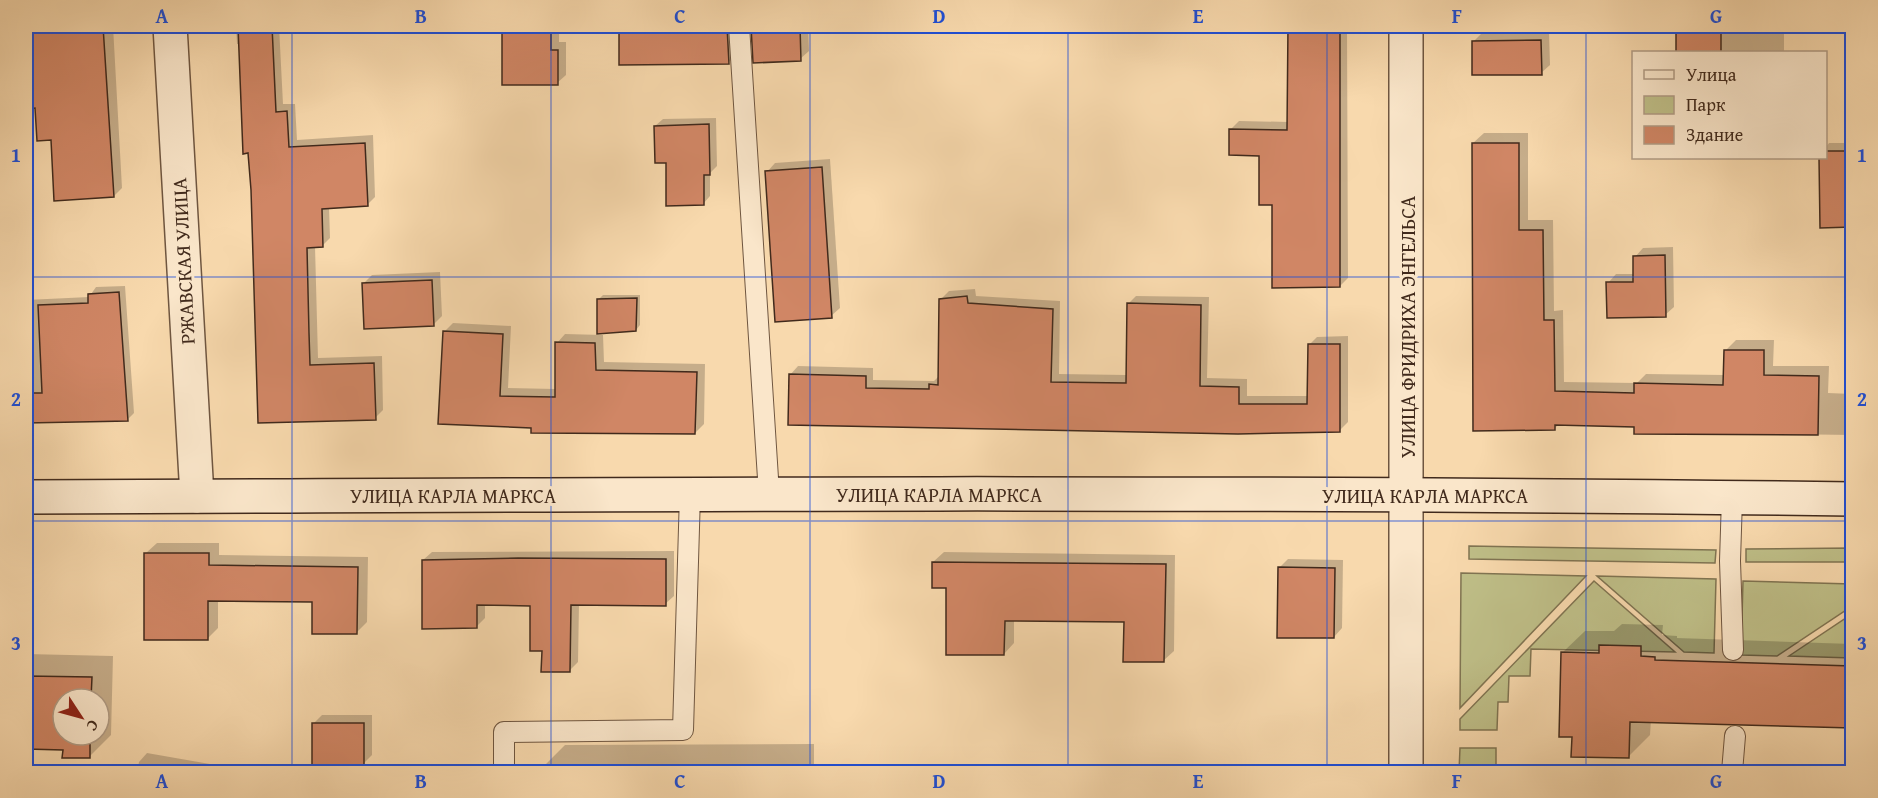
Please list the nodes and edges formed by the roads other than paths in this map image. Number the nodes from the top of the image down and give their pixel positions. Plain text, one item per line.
1 (170, 26) edge
2 (739, 26) edge
3 (1406, 26) edge
4 (690, 494) junction
5 (769, 494) junction
6 (1408, 495) junction
7 (26, 496) edge
8 (197, 496) junction
9 (1732, 498) junction
10 (1852, 500) edge
11 (1733, 650) dead end
12 (1735, 736) dead end
13 (504, 772) edge
14 (1406, 772) edge
15 (1732, 772) edge

1 - 8 main road, РЖАВСКАЯ УЛИЦА
2 - 5 lane
3 - 6 main road, УЛИЦА ФРИДРИХА ЭНГЕЛЬСА
4 - 5 main road, УЛИЦА КАРЛА МАРКСА
4 - 8 main road, УЛИЦА КАРЛА МАРКСА
4 - 13 lane
5 - 6 main road, УЛИЦА КАРЛА МАРКСА
6 - 9 main road, УЛИЦА КАРЛА МАРКСА
6 - 14 main road, УЛИЦА ФРИДРИХА ЭНГЕЛЬСА
7 - 8 main road, УЛИЦА КАРЛА МАРКСА
9 - 10 main road, УЛИЦА КАРЛА МАРКСА
9 - 11 lane
12 - 15 lane

